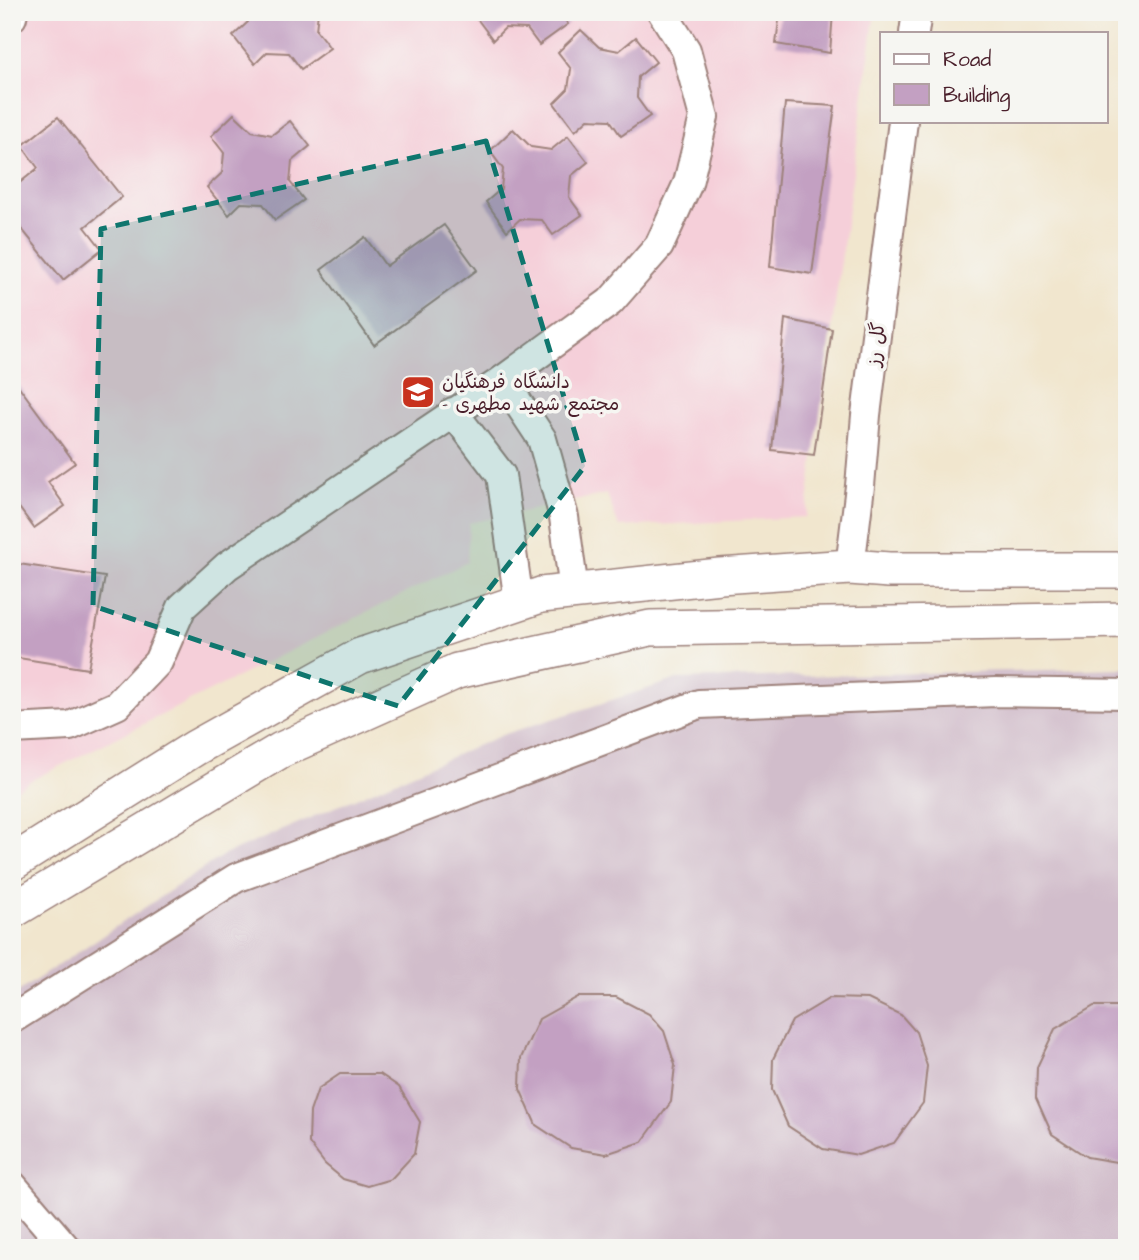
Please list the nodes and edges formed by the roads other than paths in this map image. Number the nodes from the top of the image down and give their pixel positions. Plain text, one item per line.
1 (662, 12) edge
2 (917, 12) edge
3 (914, 32) edge
4 (903, 122) edge
5 (503, 380) junction
6 (453, 412) junction
7 (850, 567) junction
8 (1127, 570) edge
9 (574, 592) junction
10 (519, 602) junction
11 (1127, 620) edge
12 (1127, 694) edge
13 (12, 729) edge
14 (12, 863) edge
15 (12, 911) edge
16 (12, 1019) edge
17 (12, 1185) edge
18 (66, 1248) edge

1 - 5 street
2 - 3 street
4 - 7 street, گل رز
5 - 6 street
5 - 9 street
6 - 10 street
6 - 13 street
7 - 8 main road
7 - 9 main road
9 - 10 main road
10 - 14 main road
11 - 15 main road
12 - 16 street
17 - 18 street

